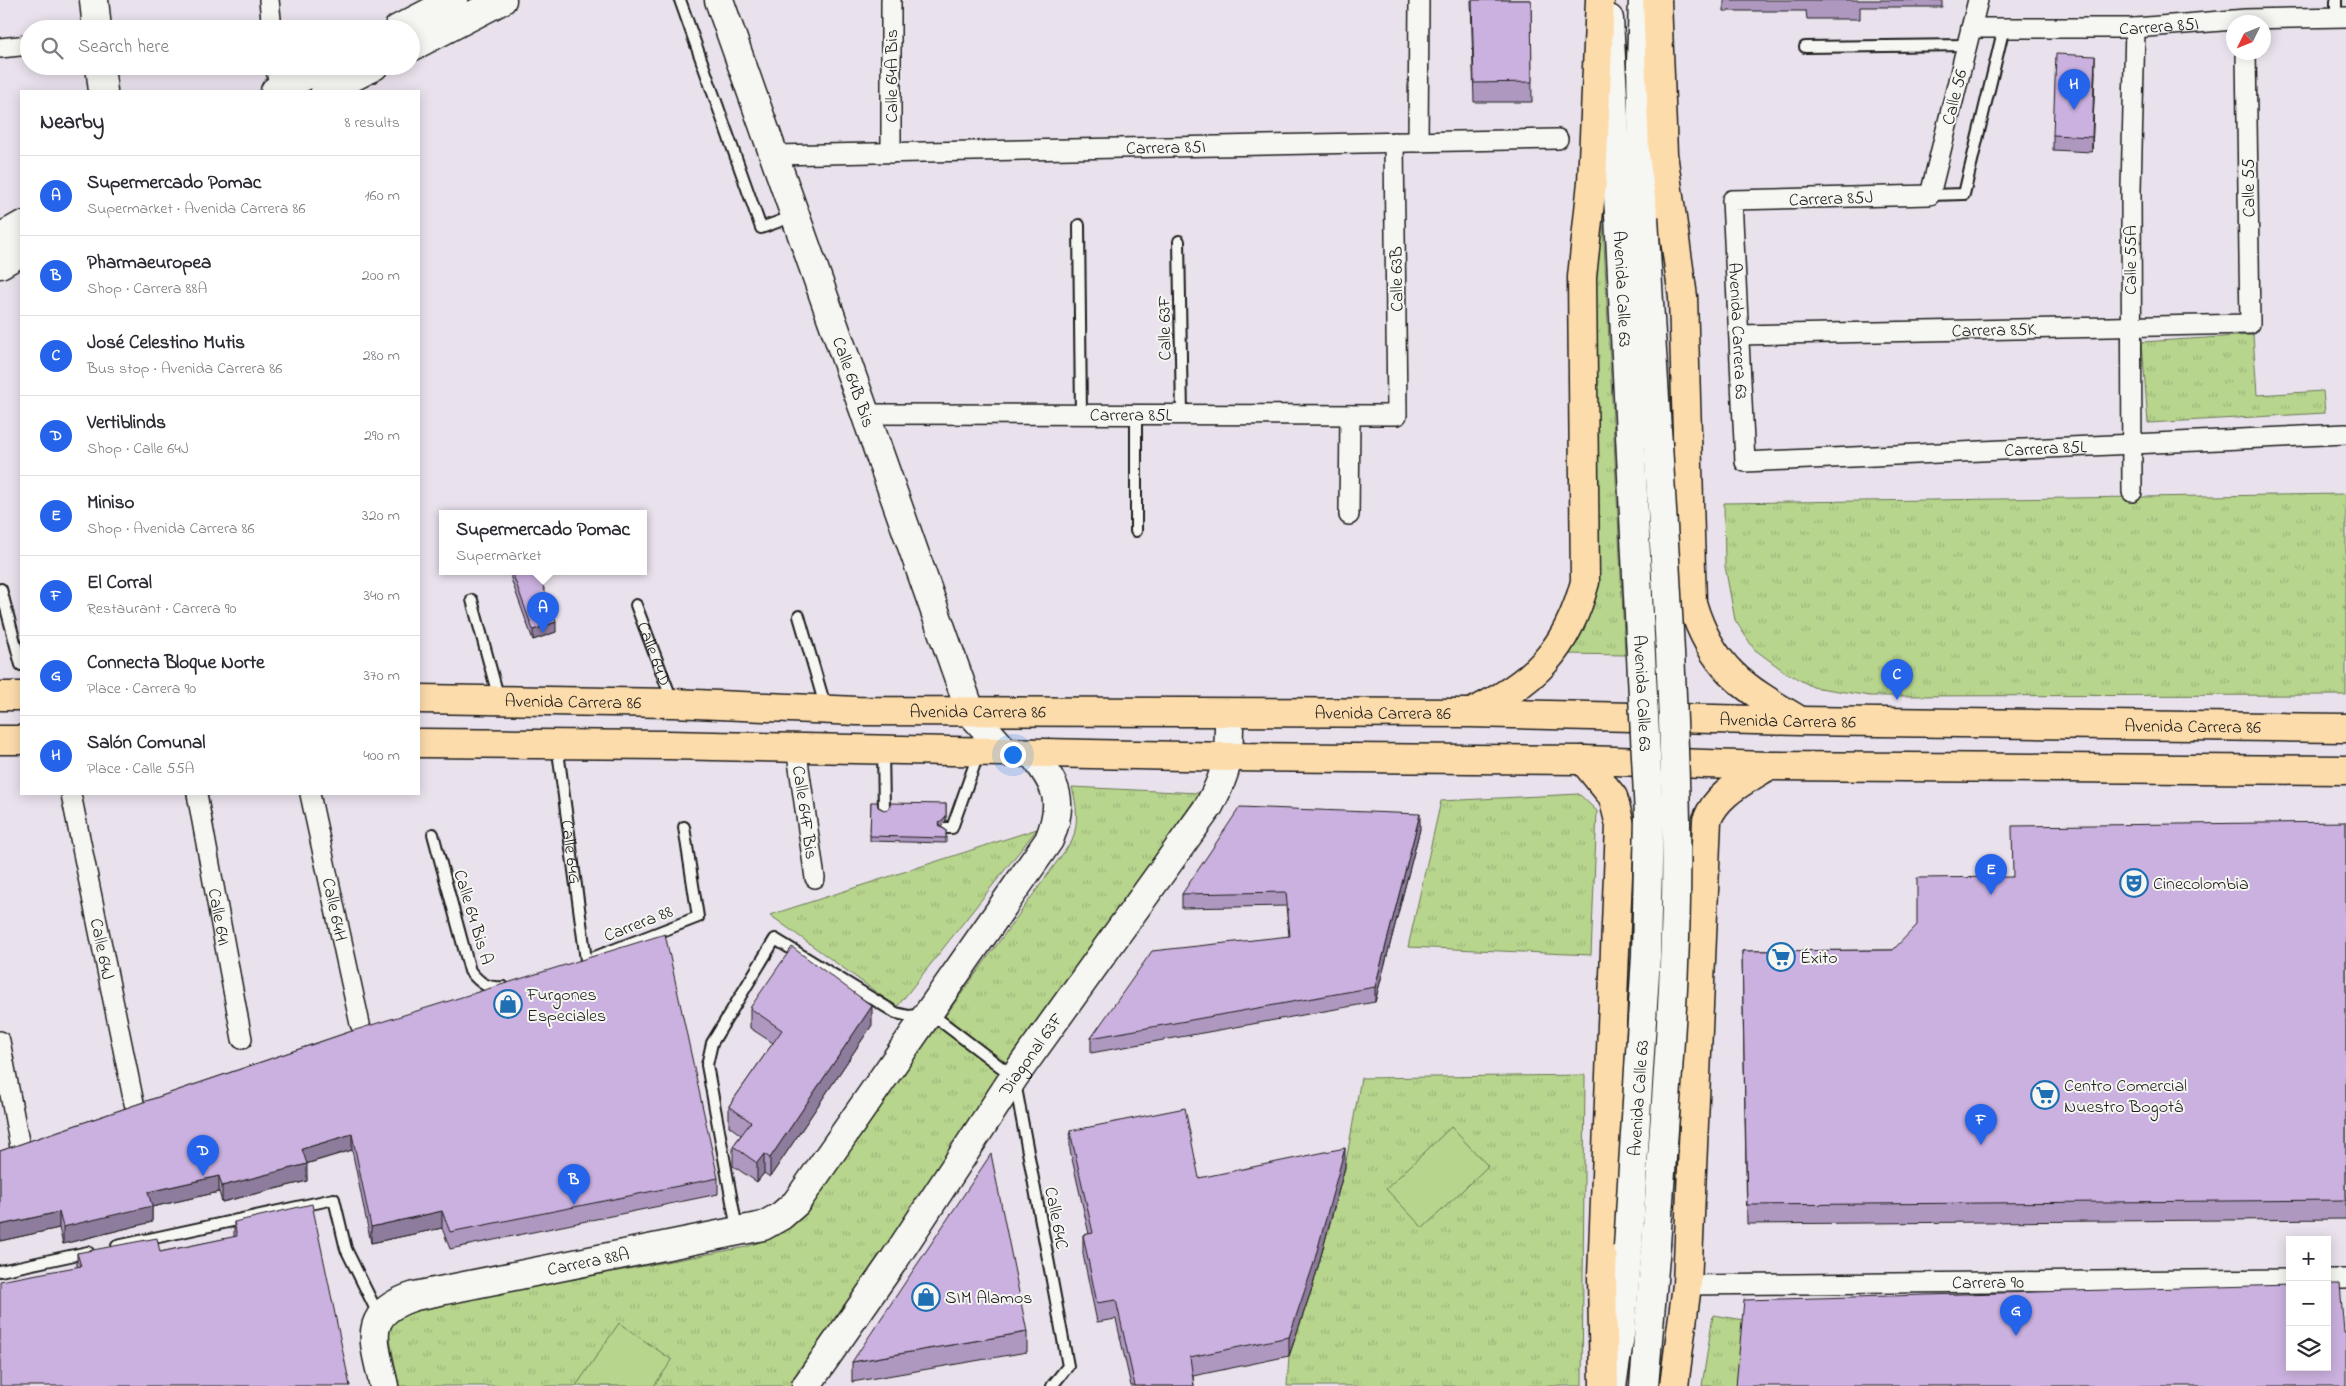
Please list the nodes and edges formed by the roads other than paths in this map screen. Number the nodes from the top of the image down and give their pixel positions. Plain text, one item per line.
1 (94, 0) edge
2 (269, 0) edge
3 (502, 0) edge
4 (680, 0) edge
5 (719, 0) edge
6 (891, 0) edge
7 (1419, 0) edge
8 (1600, 0) edge
9 (1608, 0) edge
10 (1642, 0) edge
11 (1657, 0) edge
12 (1978, 0) edge
13 (443, 10) edge
14 (2339, 11) edge
15 (2271, 18) edge
16 (96, 20) edge
17 (271, 20) edge
18 (419, 20) edge
19 (2226, 22) edge
20 (2004, 27) junction
21 (2135, 28) junction
22 (1969, 36) junction
23 (420, 37) edge
24 (20, 46) edge
25 (1805, 47) dead end
26 (0, 48) edge
27 (2246, 60) edge
28 (101, 75) edge
29 (298, 75) edge
30 (356, 75) edge
31 (277, 82) edge
32 (103, 90) edge
33 (327, 90) edge
34 (1558, 139) dead end
35 (1394, 142) junction
36 (1418, 142) junction
37 (891, 153) junction
38 (774, 155) junction
39 (1930, 195) junction
40 (1732, 200) joint
41 (795, 216) junction
42 (1631, 216) junction
43 (1079, 225) dead end
44 (20, 227) edge
45 (0, 238) edge
46 (1179, 241) dead end
47 (20, 253) edge
48 (0, 264) edge
49 (2250, 324) joint
50 (2130, 327) junction
51 (1739, 335) junction
52 (865, 414) junction
53 (1081, 414) junction
54 (1136, 415) junction
55 (1182, 415) junction
56 (1350, 415) junction
57 (1397, 416) joint
58 (2346, 434) edge
59 (2132, 444) junction
60 (1745, 462) joint
61 (2132, 492) dead end
62 (1349, 515) dead end
63 (1136, 531) dead end
64 (0, 589) edge
65 (472, 600) dead end
66 (636, 605) dead end
67 (799, 616) dead end
68 (20, 662) edge
69 (0, 696) edge
70 (20, 696) edge
71 (420, 699) edge
72 (500, 700) junction
73 (673, 703) junction
74 (826, 710) junction
75 (971, 713) junction
76 (1229, 713) junction
77 (1470, 713) junction
78 (1800, 721) junction
79 (2346, 728) edge
80 (0, 740) edge
81 (20, 740) edge
82 (420, 743) edge
83 (556, 743) junction
84 (796, 748) junction
85 (883, 750) junction
86 (992, 752) junction
87 (1032, 753) junction
88 (1229, 757) junction
89 (1583, 760) junction
90 (1768, 766) junction
91 (2346, 770) edge
92 (71, 795) edge
93 (197, 795) edge
94 (310, 795) edge
95 (884, 808) edge
96 (684, 827) dead end
97 (946, 828) edge
98 (433, 834) dead end
99 (815, 878) dead end
100 (582, 962) joint
101 (509, 986) edge
102 (930, 1013) junction
103 (360, 1024) dead end
104 (242, 1039) dead end
105 (0, 1042) edge
106 (1014, 1076) junction
107 (134, 1103) edge
108 (20, 1147) edge
109 (738, 1232) junction
110 (0, 1271) edge
111 (2346, 1278) edge
112 (2286, 1279) edge
113 (2331, 1279) edge
114 (1687, 1286) junction
115 (380, 1317) junction
116 (384, 1386) edge
117 (806, 1386) edge
118 (1052, 1386) edge
119 (1604, 1386) edge
120 (1612, 1386) edge
121 (1644, 1386) edge
122 (1674, 1386) edge

1 - 16 street
2 - 17 street
3 - 13 street
4 - 41 lane
5 - 38 street, Calle 64B Bis
6 - 37 street, Calle 64A Bis
7 - 36 street
8 - 77 main road
9 - 42 street, Avenida Calle 63
10 - 42 street, Avenida Calle 63
11 - 78 main road
12 - 22 street, Calle 56
13 - 18 street
13 - 23 street
14 - 15 street, Carrera 85I
19 - 21 street, Carrera 85I
20 - 21 street, Carrera 85I
20 - 22 street, Carrera 85I
20 - 39 lane
21 - 50 street, Calle 55A
22 - 25 lane
22 - 39 street, Calle 56
24 - 26 street
27 - 49 street, Calle 55
28 - 32 street
29 - 31 street
30 - 33 street
34 - 36 street, Carrera 85I
35 - 36 street, Carrera 85I
35 - 37 street, Carrera 85I
35 - 57 street, Calle 63B
37 - 38 street, Carrera 85I
38 - 41 street, Calle 64B Bis
39 - 40 street, Carrera 85J
40 - 51 street, Avenida Carrera 63
41 - 52 street, Calle 64B Bis
42 - 120 street, Avenida Calle 63, bridge
42 - 121 street, Avenida Calle 63, bridge
43 - 53 lane
44 - 45 street
46 - 55 lane, Calle 63F
47 - 48 street
49 - 50 street, Carrera 85K
50 - 51 street, Carrera 85K
50 - 59 street, Calle 55A
51 - 60 street, Avenida Carrera 63
52 - 53 street, Carrera 85L
52 - 75 street, Calle 64B Bis
53 - 54 street, Carrera 85L
54 - 55 street, Carrera 85L
54 - 63 lane
55 - 56 street, Carrera 85L
56 - 57 street, Carrera 85L
56 - 62 street
58 - 59 street, Carrera 85L
59 - 60 street, Carrera 85L
59 - 61 street, Calle 55A
64 - 68 lane
65 - 72 lane
66 - 73 lane, Calle 64D
67 - 74 lane
69 - 70 main road
71 - 72 main road, Avenida Carrera 86
72 - 73 main road, Avenida Carrera 86
73 - 74 main road, Avenida Carrera 86
74 - 75 main road, Avenida Carrera 86
75 - 76 main road, Avenida Carrera 86
75 - 86 street, Calle 64B Bis
76 - 77 main road, Avenida Carrera 86
76 - 88 street, Diagonal 63F
77 - 78 main road, Avenida Carrera 86
78 - 79 main road, Avenida Carrera 86
80 - 81 main road
82 - 83 main road
83 - 84 main road
83 - 100 lane, Calle 64G
84 - 85 main road
84 - 99 street, Calle 64F Bis
85 - 86 main road
85 - 95 lane
86 - 87 main road
86 - 97 lane
87 - 88 main road
87 - 102 street
88 - 89 main road
88 - 106 street, Diagonal 63F
89 - 90 main road
89 - 119 main road
90 - 91 main road
90 - 114 main road
92 - 107 street, Calle 64J
93 - 104 street, Calle 64I
94 - 103 street, Calle 64H
96 - 100 lane, Carrera 88
98 - 101 lane, Calle 64 Bis A
102 - 106 lane
102 - 109 street, Carrera 88A
102 - 109 lane
105 - 108 street
106 - 117 street, Diagonal 63F
106 - 118 lane, Calle 64C
109 - 115 street, Carrera 88A
110 - 115 lane
111 - 113 street
112 - 114 street, Carrera 90
114 - 122 main road
115 - 116 street

